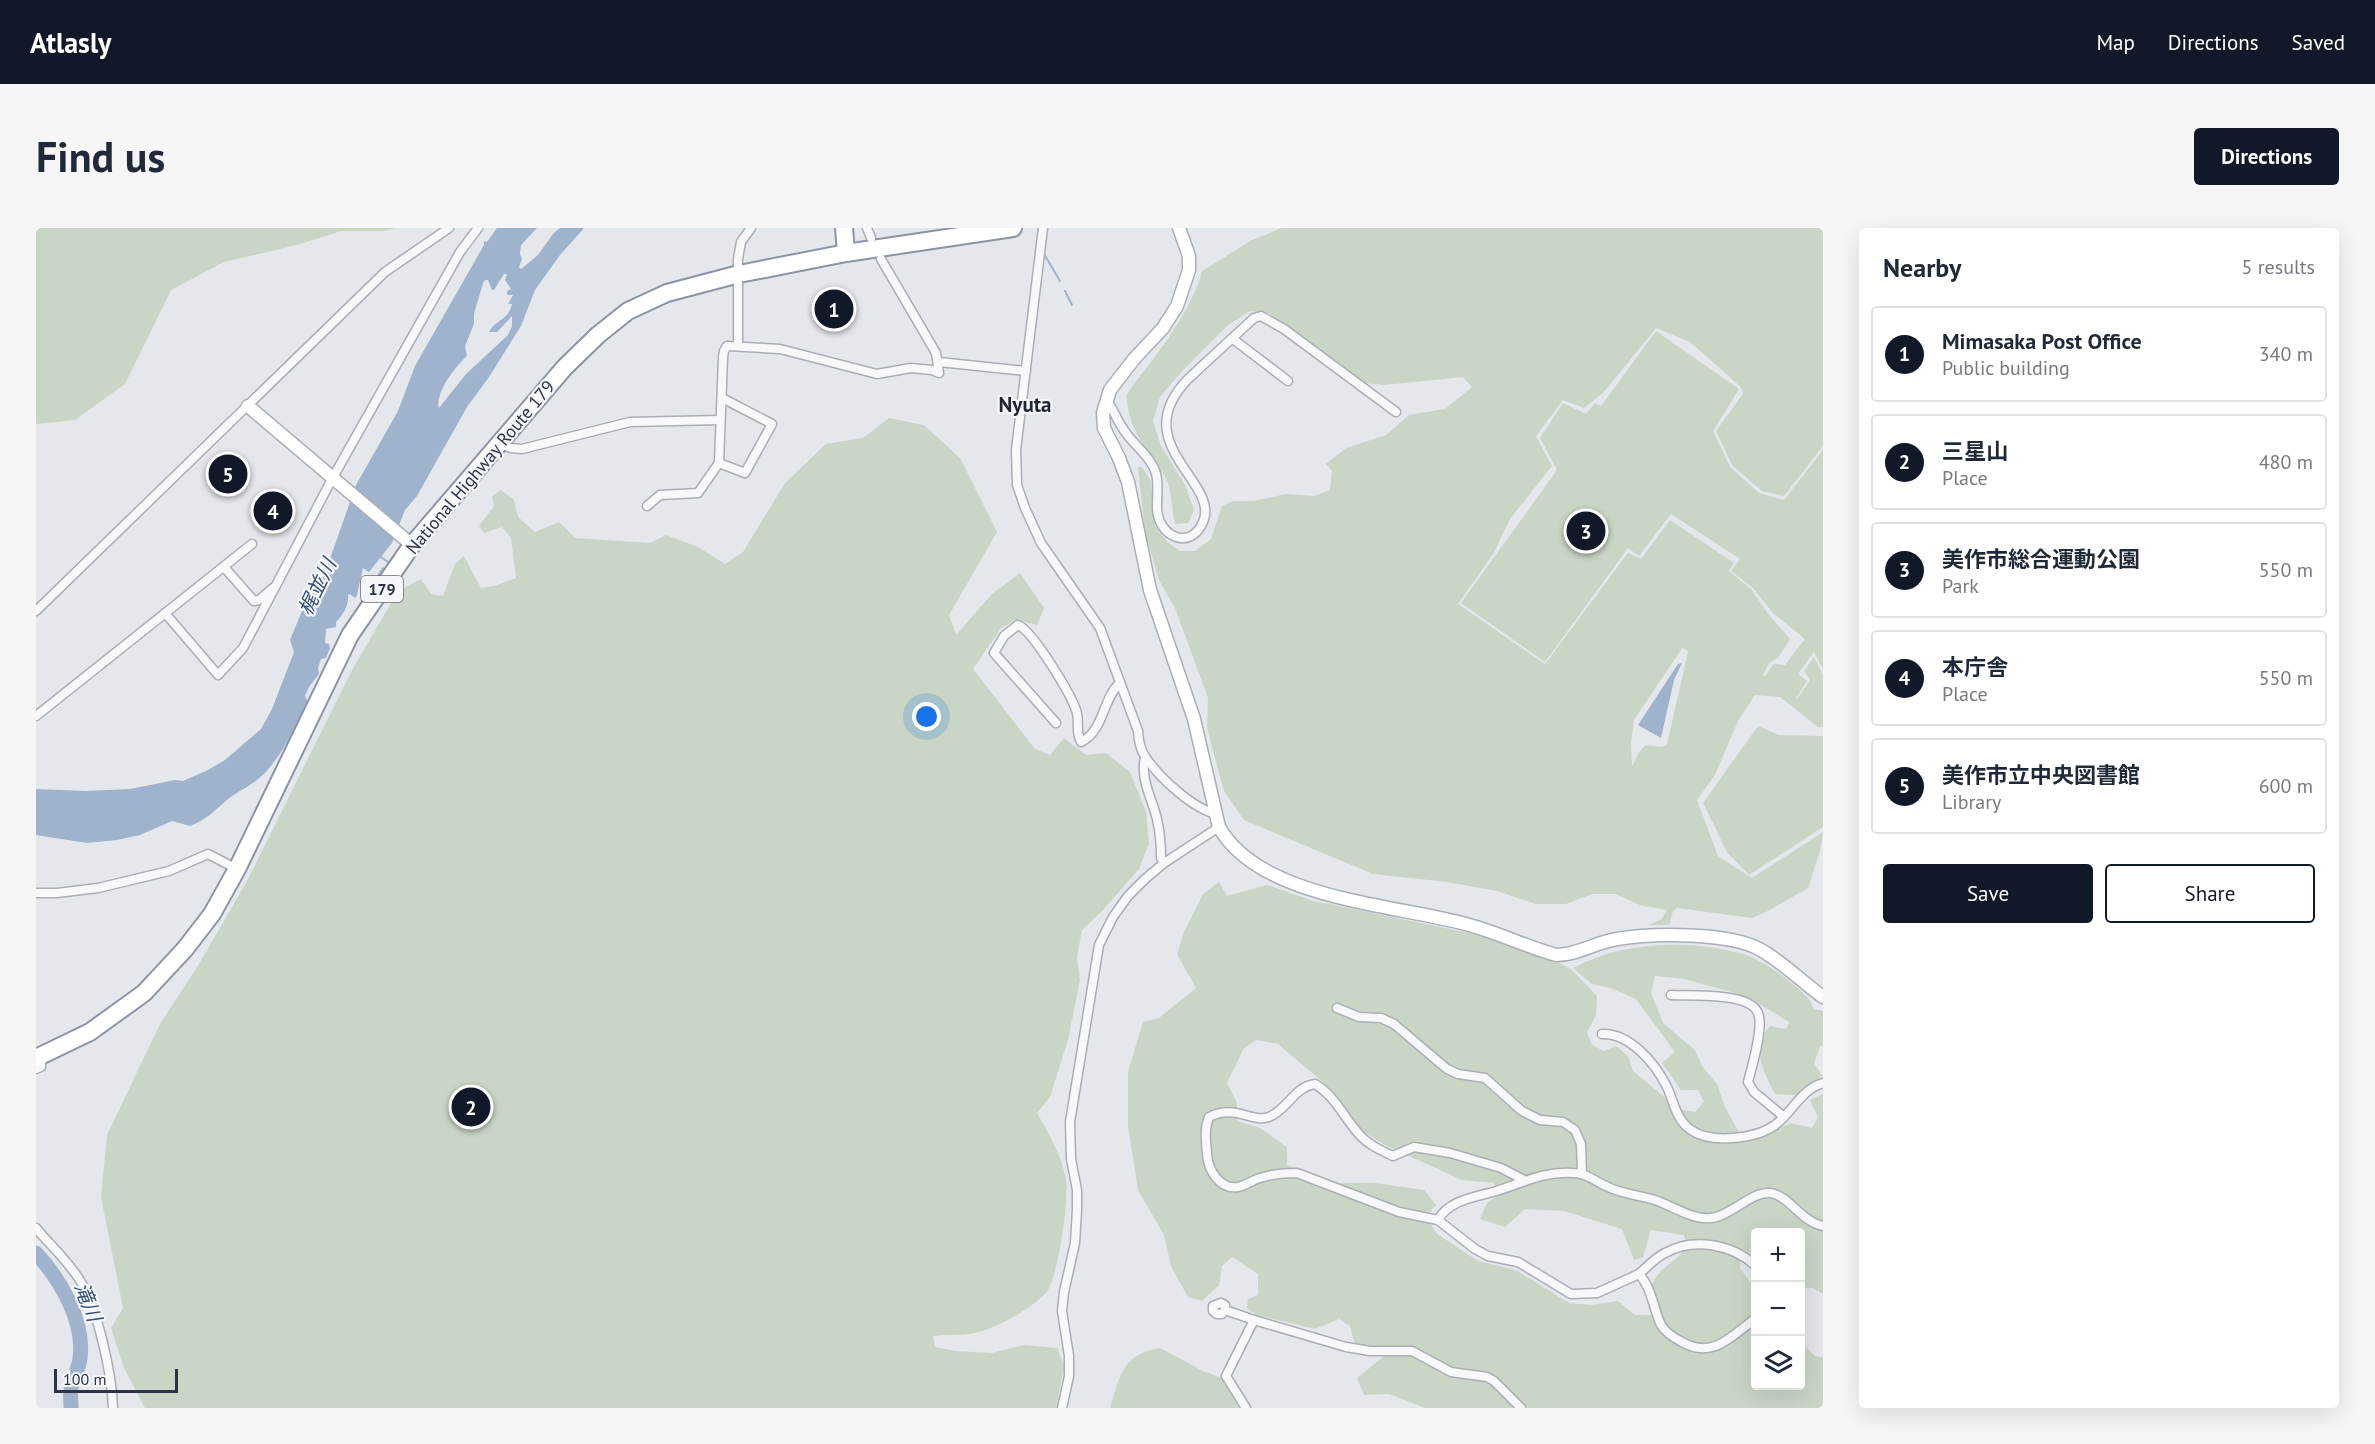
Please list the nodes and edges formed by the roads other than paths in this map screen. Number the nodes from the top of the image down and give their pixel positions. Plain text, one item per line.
1 (449, 228) edge
2 (478, 228) edge
3 (751, 228) edge
4 (844, 228) edge
5 (867, 228) edge
6 (1013, 228) edge
7 (1043, 228) edge
8 (1179, 228) edge
9 (871, 238) dead end
10 (846, 254) junction
11 (881, 259) dead end
12 (739, 274) junction
13 (1233, 339) junction
14 (738, 345) junction
15 (939, 362) junction
16 (1026, 371) junction
17 (1288, 381) dead end
18 (722, 398) junction
19 (1106, 400) junction
20 (248, 406) junction
21 (1396, 412) dead end
22 (720, 420) junction
23 (500, 444) junction
24 (719, 463) junction
25 (335, 481) junction
26 (647, 506) dead end
27 (406, 539) junction
28 (252, 544) dead end
29 (224, 567) junction
30 (275, 586) junction
31 (36, 611) edge
32 (165, 613) junction
33 (1119, 684) junction
34 (36, 716) edge
35 (1056, 723) dead end
36 (1145, 758) junction
37 (1216, 814) junction
38 (1219, 827) junction
39 (1164, 863) junction
40 (237, 869) junction
41 (36, 893) edge
42 (1671, 995) dead end
43 (1823, 997) edge
44 (1337, 1008) dead end
45 (1602, 1034) dead end
46 (38, 1061) edge
47 (1823, 1083) edge
48 (1784, 1117) junction
49 (1582, 1174) junction
50 (1524, 1180) junction
51 (1438, 1220) junction
52 (1823, 1226) edge
53 (36, 1228) edge
54 (1751, 1262) edge
55 (1639, 1274) junction
56 (1225, 1310) dead end
57 (1254, 1320) junction
58 (1751, 1321) edge
59 (113, 1408) edge
60 (1062, 1408) edge
61 (1246, 1408) edge
62 (1521, 1408) edge

1 - 20 street
2 - 25 street
3 - 12 street
4 - 10 highway
5 - 9 street
6 - 10 highway, National Highway Route 179
7 - 16 street
8 - 19 street
10 - 12 highway, National Highway Route 179 / 179
11 - 15 street
12 - 14 street
12 - 23 highway, National Highway Route 179 / 179
13 - 17 street
13 - 19 street
13 - 21 street
14 - 15 street
14 - 18 street
15 - 16 street
16 - 33 street
18 - 22 street
18 - 24 street
19 - 37 street
20 - 25 street
20 - 31 street
22 - 23 street
22 - 24 street
23 - 27 highway, National Highway Route 179 / 179
24 - 26 street
25 - 27 street
25 - 30 street
27 - 40 highway, National Highway Route 179 / 179
28 - 29 street
29 - 30 street
29 - 32 street
30 - 32 street
32 - 34 street
33 - 35 street
33 - 36 street
36 - 37 street
36 - 39 street
37 - 38 street
38 - 39 street
38 - 43 street
39 - 60 street
40 - 41 street
40 - 46 highway, National Highway Route 179 / 179
42 - 48 street
44 - 49 street
45 - 48 street
47 - 48 street
49 - 50 street
49 - 52 street
50 - 51 street
50 - 51 street
51 - 55 street
53 - 59 street
54 - 55 street
55 - 58 street
56 - 57 street
57 - 61 street
57 - 62 street

